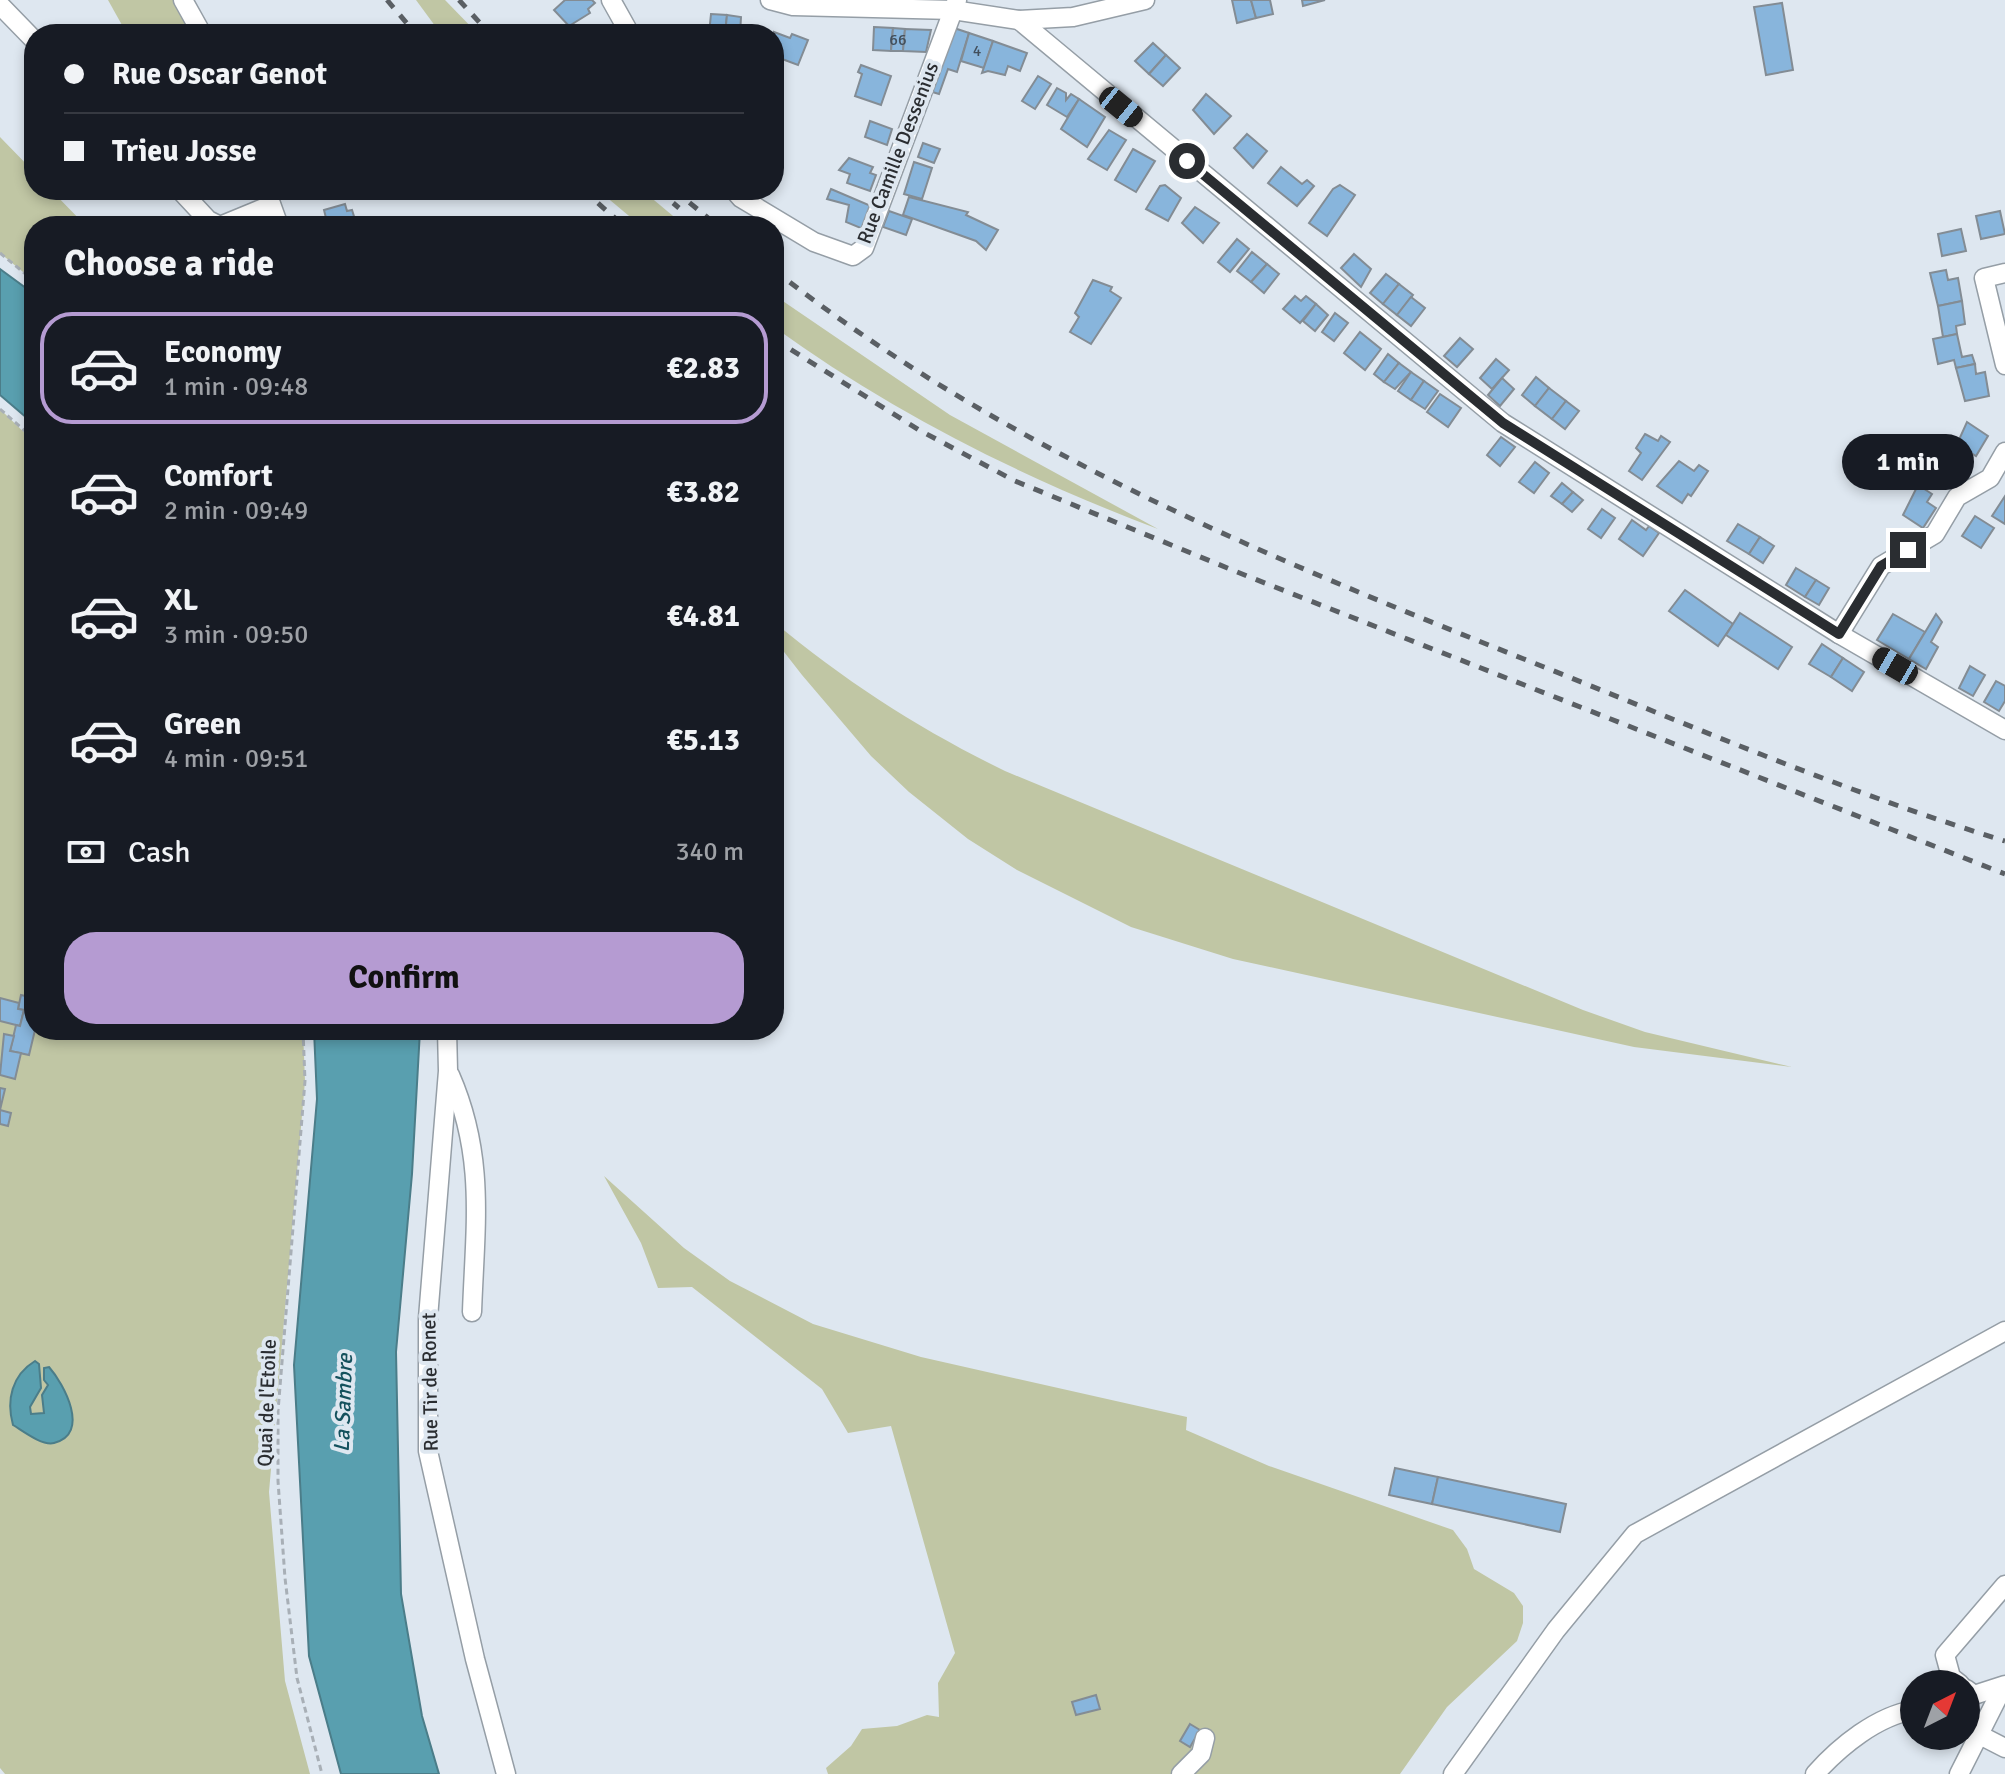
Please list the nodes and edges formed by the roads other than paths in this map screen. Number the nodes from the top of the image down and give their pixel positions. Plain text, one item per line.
1 (183, 0) edge
2 (611, 0) edge
3 (770, 0) edge
4 (1145, 0) edge
5 (0, 5) edge
6 (955, 5) edge
7 (1019, 20) junction
8 (196, 24) edge
9 (624, 24) edge
10 (24, 30) edge
11 (189, 200) edge
12 (264, 200) edge
13 (744, 200) edge
14 (204, 216) edge
15 (237, 216) edge
16 (771, 216) edge
17 (784, 224) edge
18 (2005, 273) edge
19 (2005, 365) edge
20 (2005, 452) edge
21 (1839, 634) junction
22 (2005, 730) edge
23 (447, 1040) edge
24 (448, 1071) junction
25 (472, 1312) dead end
26 (2005, 1331) edge
27 (2005, 1585) edge
28 (1951, 1670) edge
29 (2004, 1686) edge
30 (1980, 1693) edge
31 (1900, 1712) edge
32 (1980, 1720) edge
33 (1980, 1735) edge
34 (1205, 1738) dead end
35 (2005, 1748) edge
36 (1966, 1750) edge
37 (506, 1774) edge
38 (1181, 1774) edge
39 (1453, 1774) edge
40 (1815, 1774) edge
41 (1959, 1774) edge

1 - 8 street
2 - 9 street
3 - 6 street
4 - 7 street
5 - 10 street
6 - 7 street
6 - 17 street, Rue Camille Dessenius
7 - 21 street
11 - 14 street
12 - 15 street
13 - 16 street, Rue Camille Dessenius
18 - 19 street
20 - 21 street
21 - 22 street
23 - 24 street, Rue Tir de Ronet
24 - 25 street
24 - 37 street, Rue Tir de Ronet
26 - 39 street
27 - 28 street
29 - 30 street
29 - 32 street
31 - 40 street
33 - 35 street
34 - 38 street
36 - 41 street

